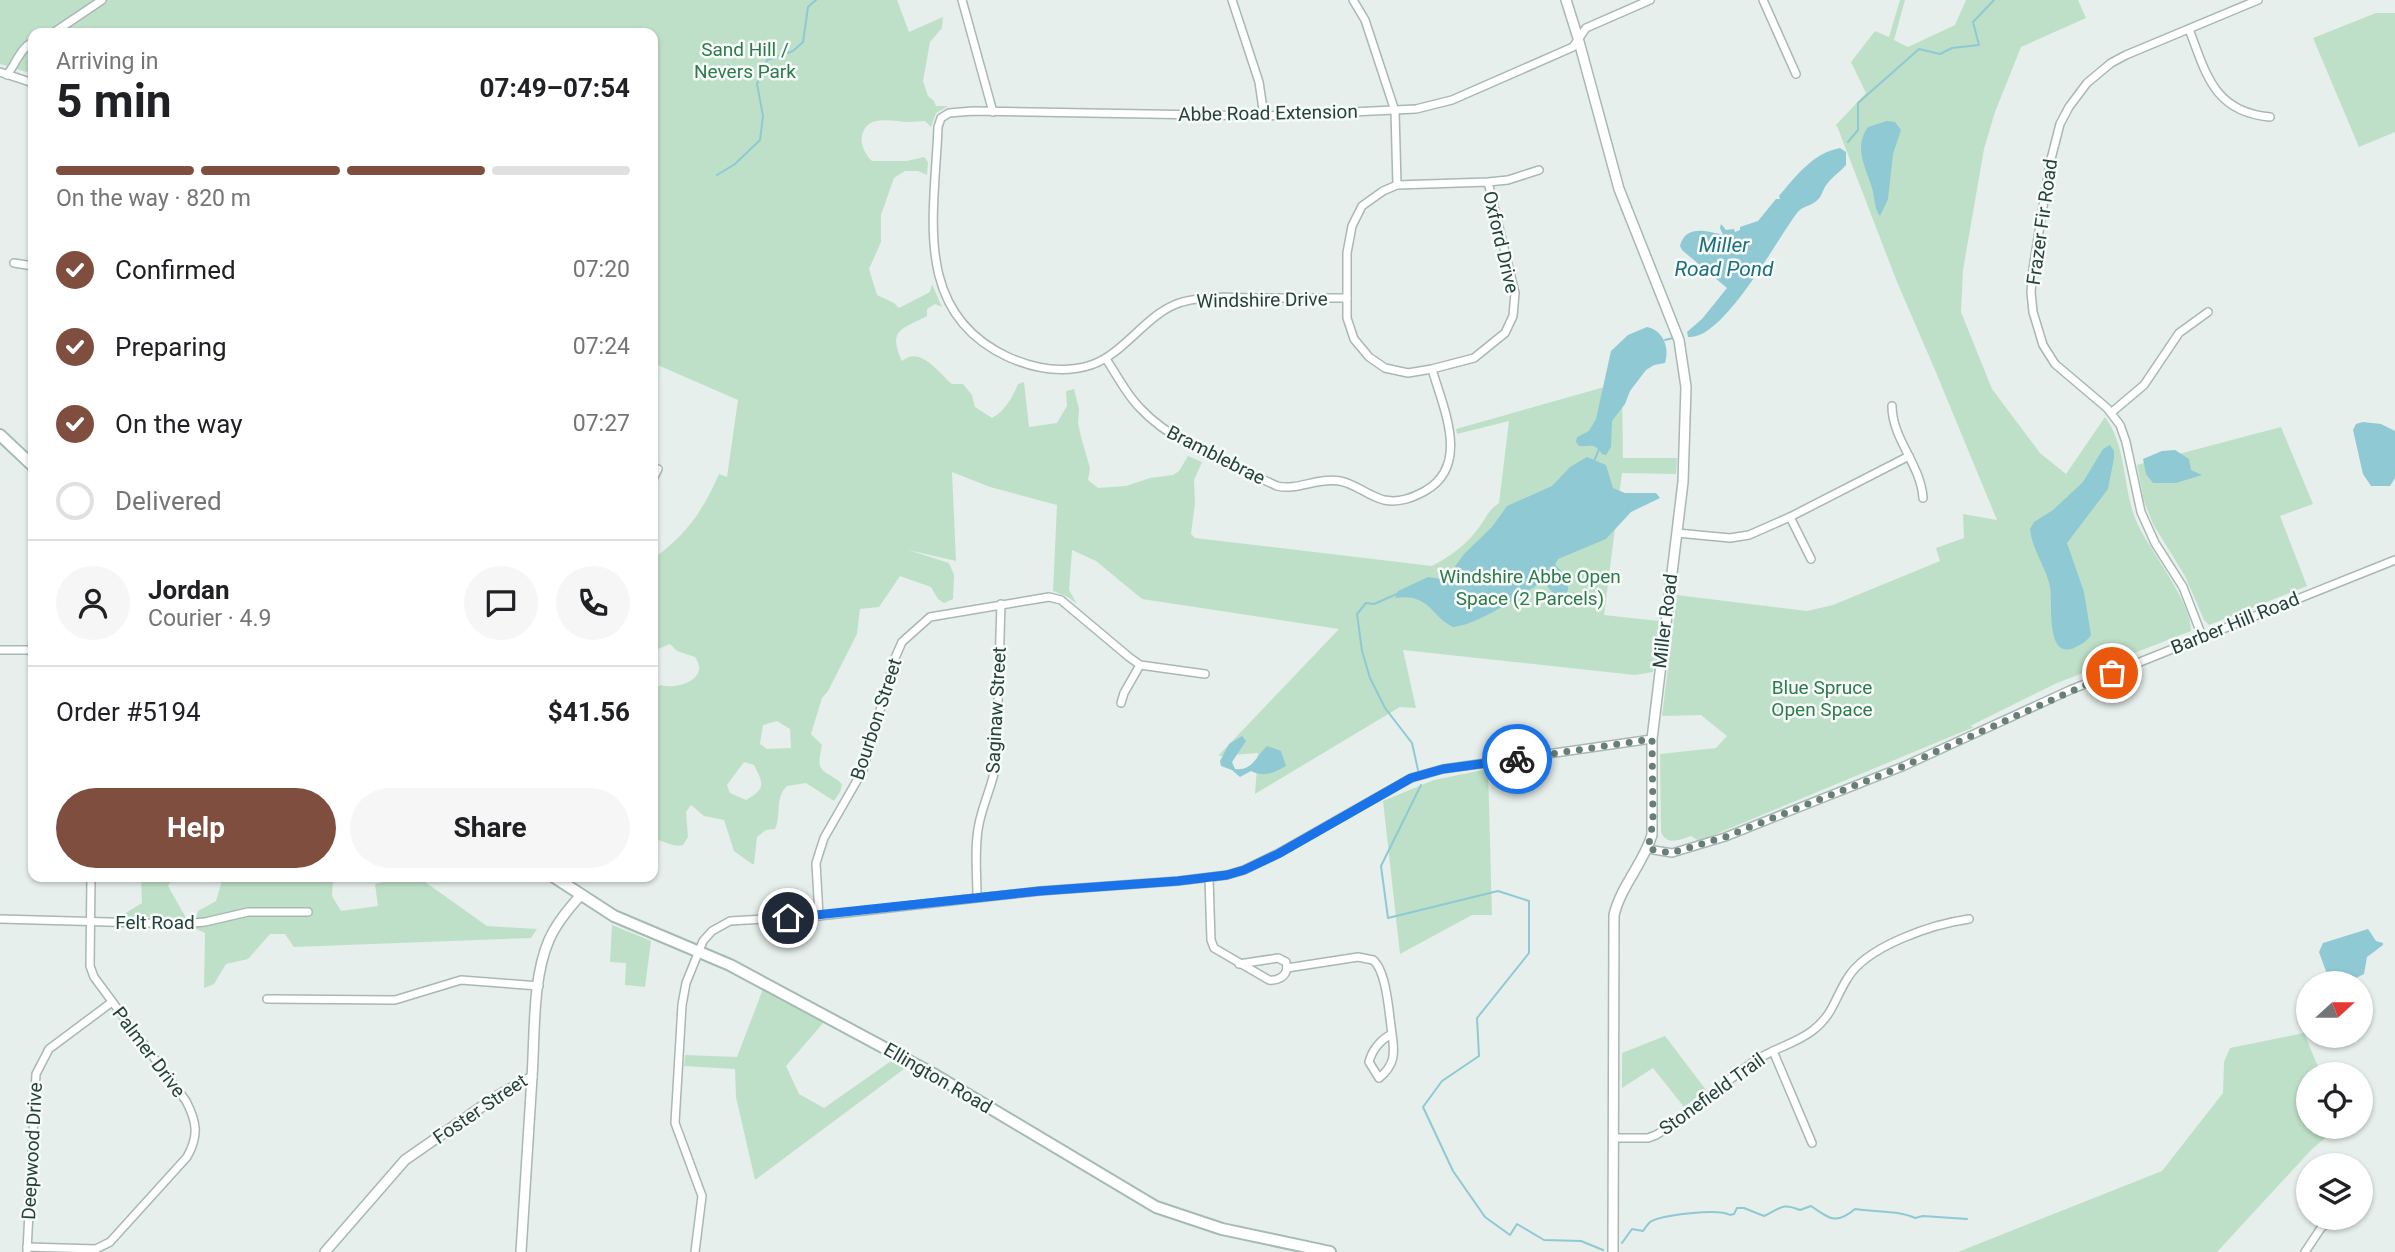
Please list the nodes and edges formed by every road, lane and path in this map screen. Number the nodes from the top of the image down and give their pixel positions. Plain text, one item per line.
1 (102, 0) edge
2 (962, 0) edge
3 (1231, 0) edge
4 (1353, 0) edge
5 (1566, 0) edge
6 (1650, 0) edge
7 (1763, 0) edge
8 (2258, 0) edge
9 (60, 28) edge
10 (2189, 29) junction
11 (1578, 38) junction
12 (28, 44) edge
13 (4, 74) edge
14 (1796, 74) dead end
15 (28, 81) edge
16 (993, 111) junction
17 (1395, 111) junction
18 (1264, 116) junction
19 (2270, 117) dead end
20 (941, 118) joint
21 (1539, 170) dead end
22 (1488, 182) junction
23 (1397, 185) junction
24 (14, 262) dead end
25 (28, 265) edge
26 (1347, 298) junction
27 (2208, 312) dead end
28 (1106, 359) junction
29 (1432, 369) junction
30 (1892, 406) dead end
31 (2112, 412) junction
32 (0, 435) edge
33 (1909, 456) junction
34 (28, 461) edge
35 (1923, 498) dead end
36 (1790, 517) junction
37 (1677, 533) junction
38 (1811, 559) dead end
39 (2395, 559) edge
40 (1001, 604) junction
41 (2202, 636) junction
42 (28, 649) edge
43 (0, 650) edge
44 (1140, 664) junction
45 (1205, 674) dead end
46 (1121, 703) dead end
47 (1652, 739) junction
48 (1648, 849) junction
49 (1209, 878) junction
50 (91, 882) edge
51 (562, 882) edge
52 (581, 895) junction
53 (977, 897) junction
54 (308, 912) dead end
55 (819, 916) junction
56 (0, 919) edge
57 (1969, 919) dead end
58 (90, 921) junction
59 (698, 951) junction
60 (1239, 964) junction
61 (1287, 968) junction
62 (538, 986) junction
63 (267, 999) dead end
64 (112, 1002) junction
65 (1392, 1034) junction
66 (1773, 1051) junction
67 (532, 1077) junction
68 (1615, 1138) junction
69 (1812, 1143) dead end
70 (2321, 1230) edge
71 (27, 1250) edge
72 (325, 1252) edge
73 (521, 1252) edge
74 (695, 1252) edge
75 (1330, 1252) edge
76 (1612, 1252) edge
77 (2305, 1252) edge

1 - 9 street
2 - 16 street
3 - 18 street
4 - 17 street
5 - 11 street, Miller Road
6 - 11 street, Abbe Road Extension
7 - 14 street
8 - 10 street, Frazer Fir Road
10 - 19 street
10 - 31 street, Frazer Fir Road
11 - 17 street, Abbe Road Extension
11 - 37 street, Miller Road
12 - 13 street
13 - 15 street
16 - 18 street, Abbe Road Extension
16 - 20 street, Abbe Road Extension
17 - 18 street, Abbe Road Extension
17 - 23 street
20 - 28 street, Windshire Drive
21 - 22 street
22 - 23 street, Oxford Drive
22 - 29 street, Oxford Drive
23 - 26 street, Oxford Drive
24 - 25 street
26 - 28 street, Windshire Drive
26 - 29 street, Oxford Drive
27 - 31 street
28 - 29 street, Bramblebrae
30 - 33 street
31 - 41 street, Frazer Fir Road
32 - 34 main road
33 - 35 street
33 - 36 street
36 - 37 street
36 - 38 street
37 - 47 street, Miller Road
39 - 41 street, Barber Hill Road
40 - 44 street, Bourbon Street
40 - 53 street, Saginaw Street
40 - 55 street, Bourbon Street
41 - 48 street, Barber Hill Road
42 - 43 street
44 - 45 street
44 - 46 street
47 - 48 street, Miller Road
47 - 49 street
48 - 68 street, Miller Road
49 - 53 street
49 - 60 street
50 - 58 street, Palmer Drive
51 - 52 main road, Ellington Road
52 - 59 main road, Ellington Road
52 - 62 street, Foster Street
53 - 55 street
54 - 58 street, Felt Road
55 - 59 street
56 - 58 street, Felt Road
57 - 66 street, Stonefield Trail
58 - 64 street, Palmer Drive
59 - 74 street
59 - 75 main road, Ellington Road
60 - 61 street
60 - 61 street
61 - 65 street
62 - 63 street
62 - 67 street, Foster Street
64 - 71 street, Deepwood Drive
64 - 71 street, Palmer Drive
65 - 65 street
66 - 68 street, Stonefield Trail
66 - 69 street
67 - 72 street, Foster Street
67 - 73 street
68 - 76 street, Miller Road
70 - 77 street

